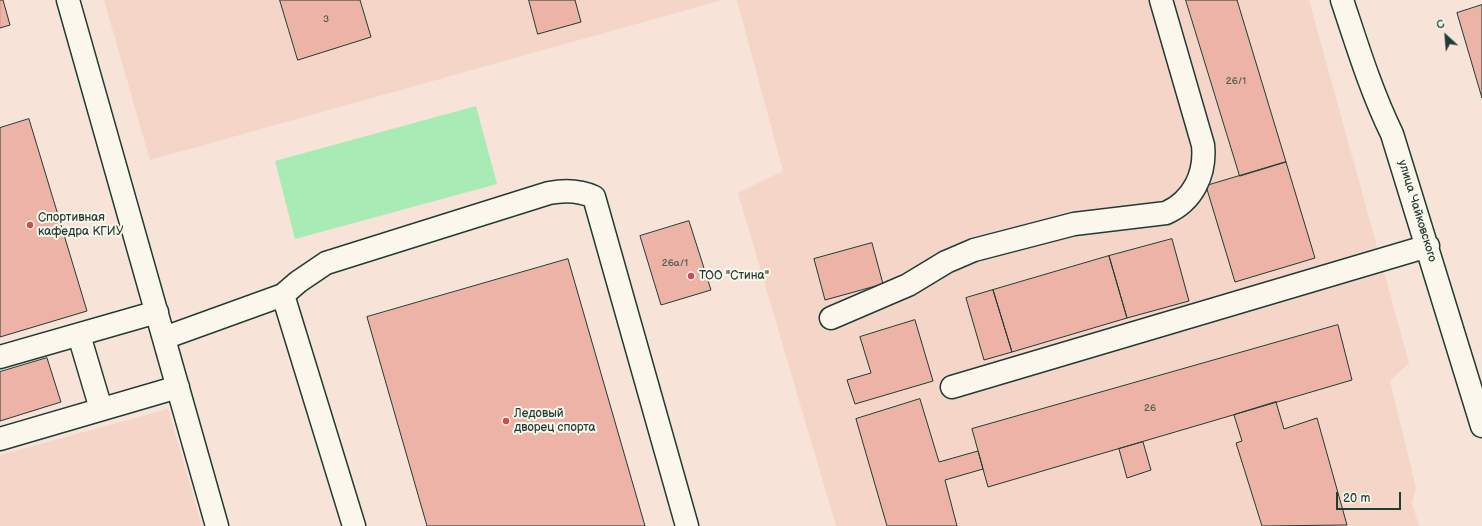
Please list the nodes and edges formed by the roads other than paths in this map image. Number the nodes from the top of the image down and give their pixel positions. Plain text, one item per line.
1 (68, 0) edge
2 (1161, 0) edge
3 (1342, 0) edge
4 (1428, 246) junction
5 (283, 295) junction
6 (157, 312) junction
7 (831, 318) dead end
8 (79, 335) junction
9 (164, 338) junction
10 (0, 357) edge
11 (178, 387) junction
12 (952, 387) dead end
13 (101, 409) junction
14 (1482, 422) edge
15 (0, 438) edge
16 (217, 526) edge
17 (354, 526) edge
18 (687, 526) edge

1 - 6 street
2 - 7 street
3 - 4 street, улица Чайковского
4 - 12 street
4 - 14 street, улица Чайковского
5 - 9 street
5 - 17 street
5 - 18 street
6 - 8 street
6 - 9 street
8 - 10 street
8 - 13 street
9 - 11 street
11 - 13 street
11 - 16 street
13 - 15 street

